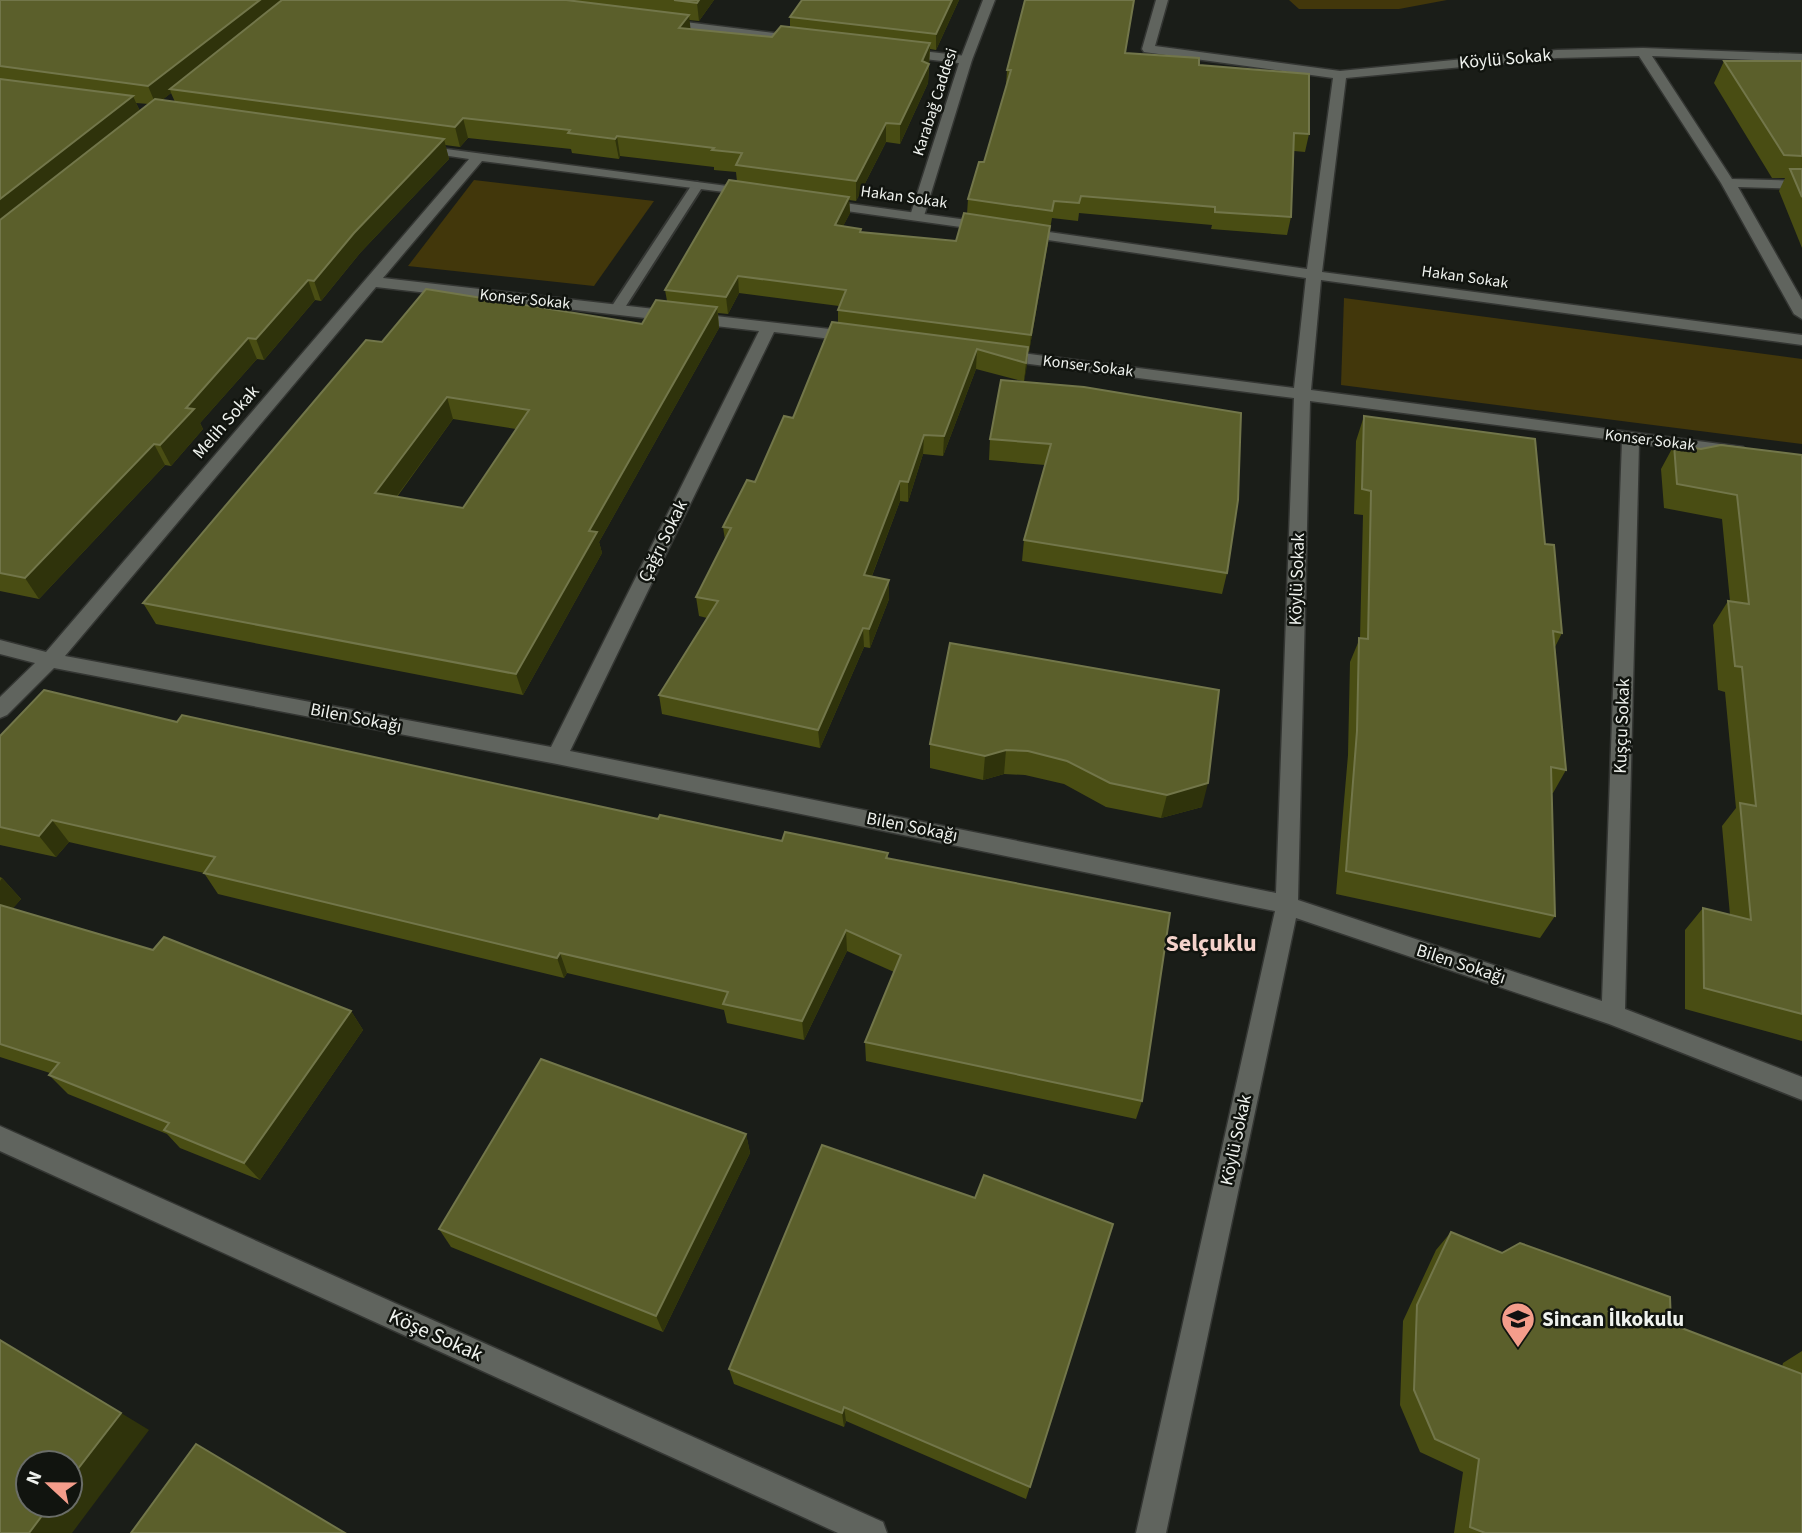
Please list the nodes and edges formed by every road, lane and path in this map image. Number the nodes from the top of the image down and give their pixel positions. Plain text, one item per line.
1 (989, 0) edge
2 (1162, 0) edge
3 (650, 22) edge
4 (815, 42) edge
5 (897, 52) edge
6 (1643, 52) junction
7 (1802, 58) edge
8 (966, 60) junction
9 (1340, 75) junction
10 (410, 147) edge
11 (479, 156) junction
12 (1728, 184) junction
13 (697, 186) junction
14 (1802, 186) edge
15 (766, 196) edge
16 (807, 201) edge
17 (917, 216) junction
18 (1314, 275) junction
19 (374, 282) junction
20 (617, 309) junction
21 (1802, 314) edge
22 (769, 326) junction
23 (878, 340) edge
24 (1802, 340) edge
25 (988, 354) edge
26 (1302, 394) junction
27 (1631, 438) junction
28 (1749, 452) edge
29 (0, 648) edge
30 (50, 660) junction
31 (0, 710) edge
32 (557, 757) junction
33 (1287, 906) junction
34 (1613, 1015) junction
35 (1802, 1089) edge
36 (0, 1138) edge
37 (872, 1533) edge
38 (1151, 1533) edge

1 - 8 street, Karabağ Caddesi
2 - 9 street
3 - 4 street
5 - 8 street
6 - 7 street, Köylü Sokak
6 - 9 street, Köylü Sokak
6 - 12 street
8 - 17 street, Karabağ Caddesi
9 - 18 street, Köylü Sokak
10 - 11 street
11 - 13 street
11 - 19 street, Melih Sokak
12 - 14 street
12 - 21 street
13 - 15 street
13 - 20 lane
16 - 17 street, Hakan Sokak
17 - 18 street, Hakan Sokak
18 - 24 street, Hakan Sokak
18 - 26 street, Köylü Sokak
19 - 20 street, Konser Sokak
19 - 30 street, Melih Sokak
20 - 22 street, Konser Sokak
22 - 23 street, Konser Sokak
22 - 32 street, Çağrı Sokak
25 - 26 street, Konser Sokak
26 - 27 street, Konser Sokak
26 - 33 street, Köylü Sokak
27 - 28 street, Konser Sokak
27 - 34 street, Kuşçu Sokak
29 - 30 street, Bilen Sokağı
30 - 31 street, Melih Sokak
30 - 32 street, Bilen Sokağı
32 - 33 street, Bilen Sokağı
33 - 34 street, Bilen Sokağı
33 - 38 street, Köylü Sokak
34 - 35 street, Bilen Sokağı
36 - 37 street, Köşe Sokak

